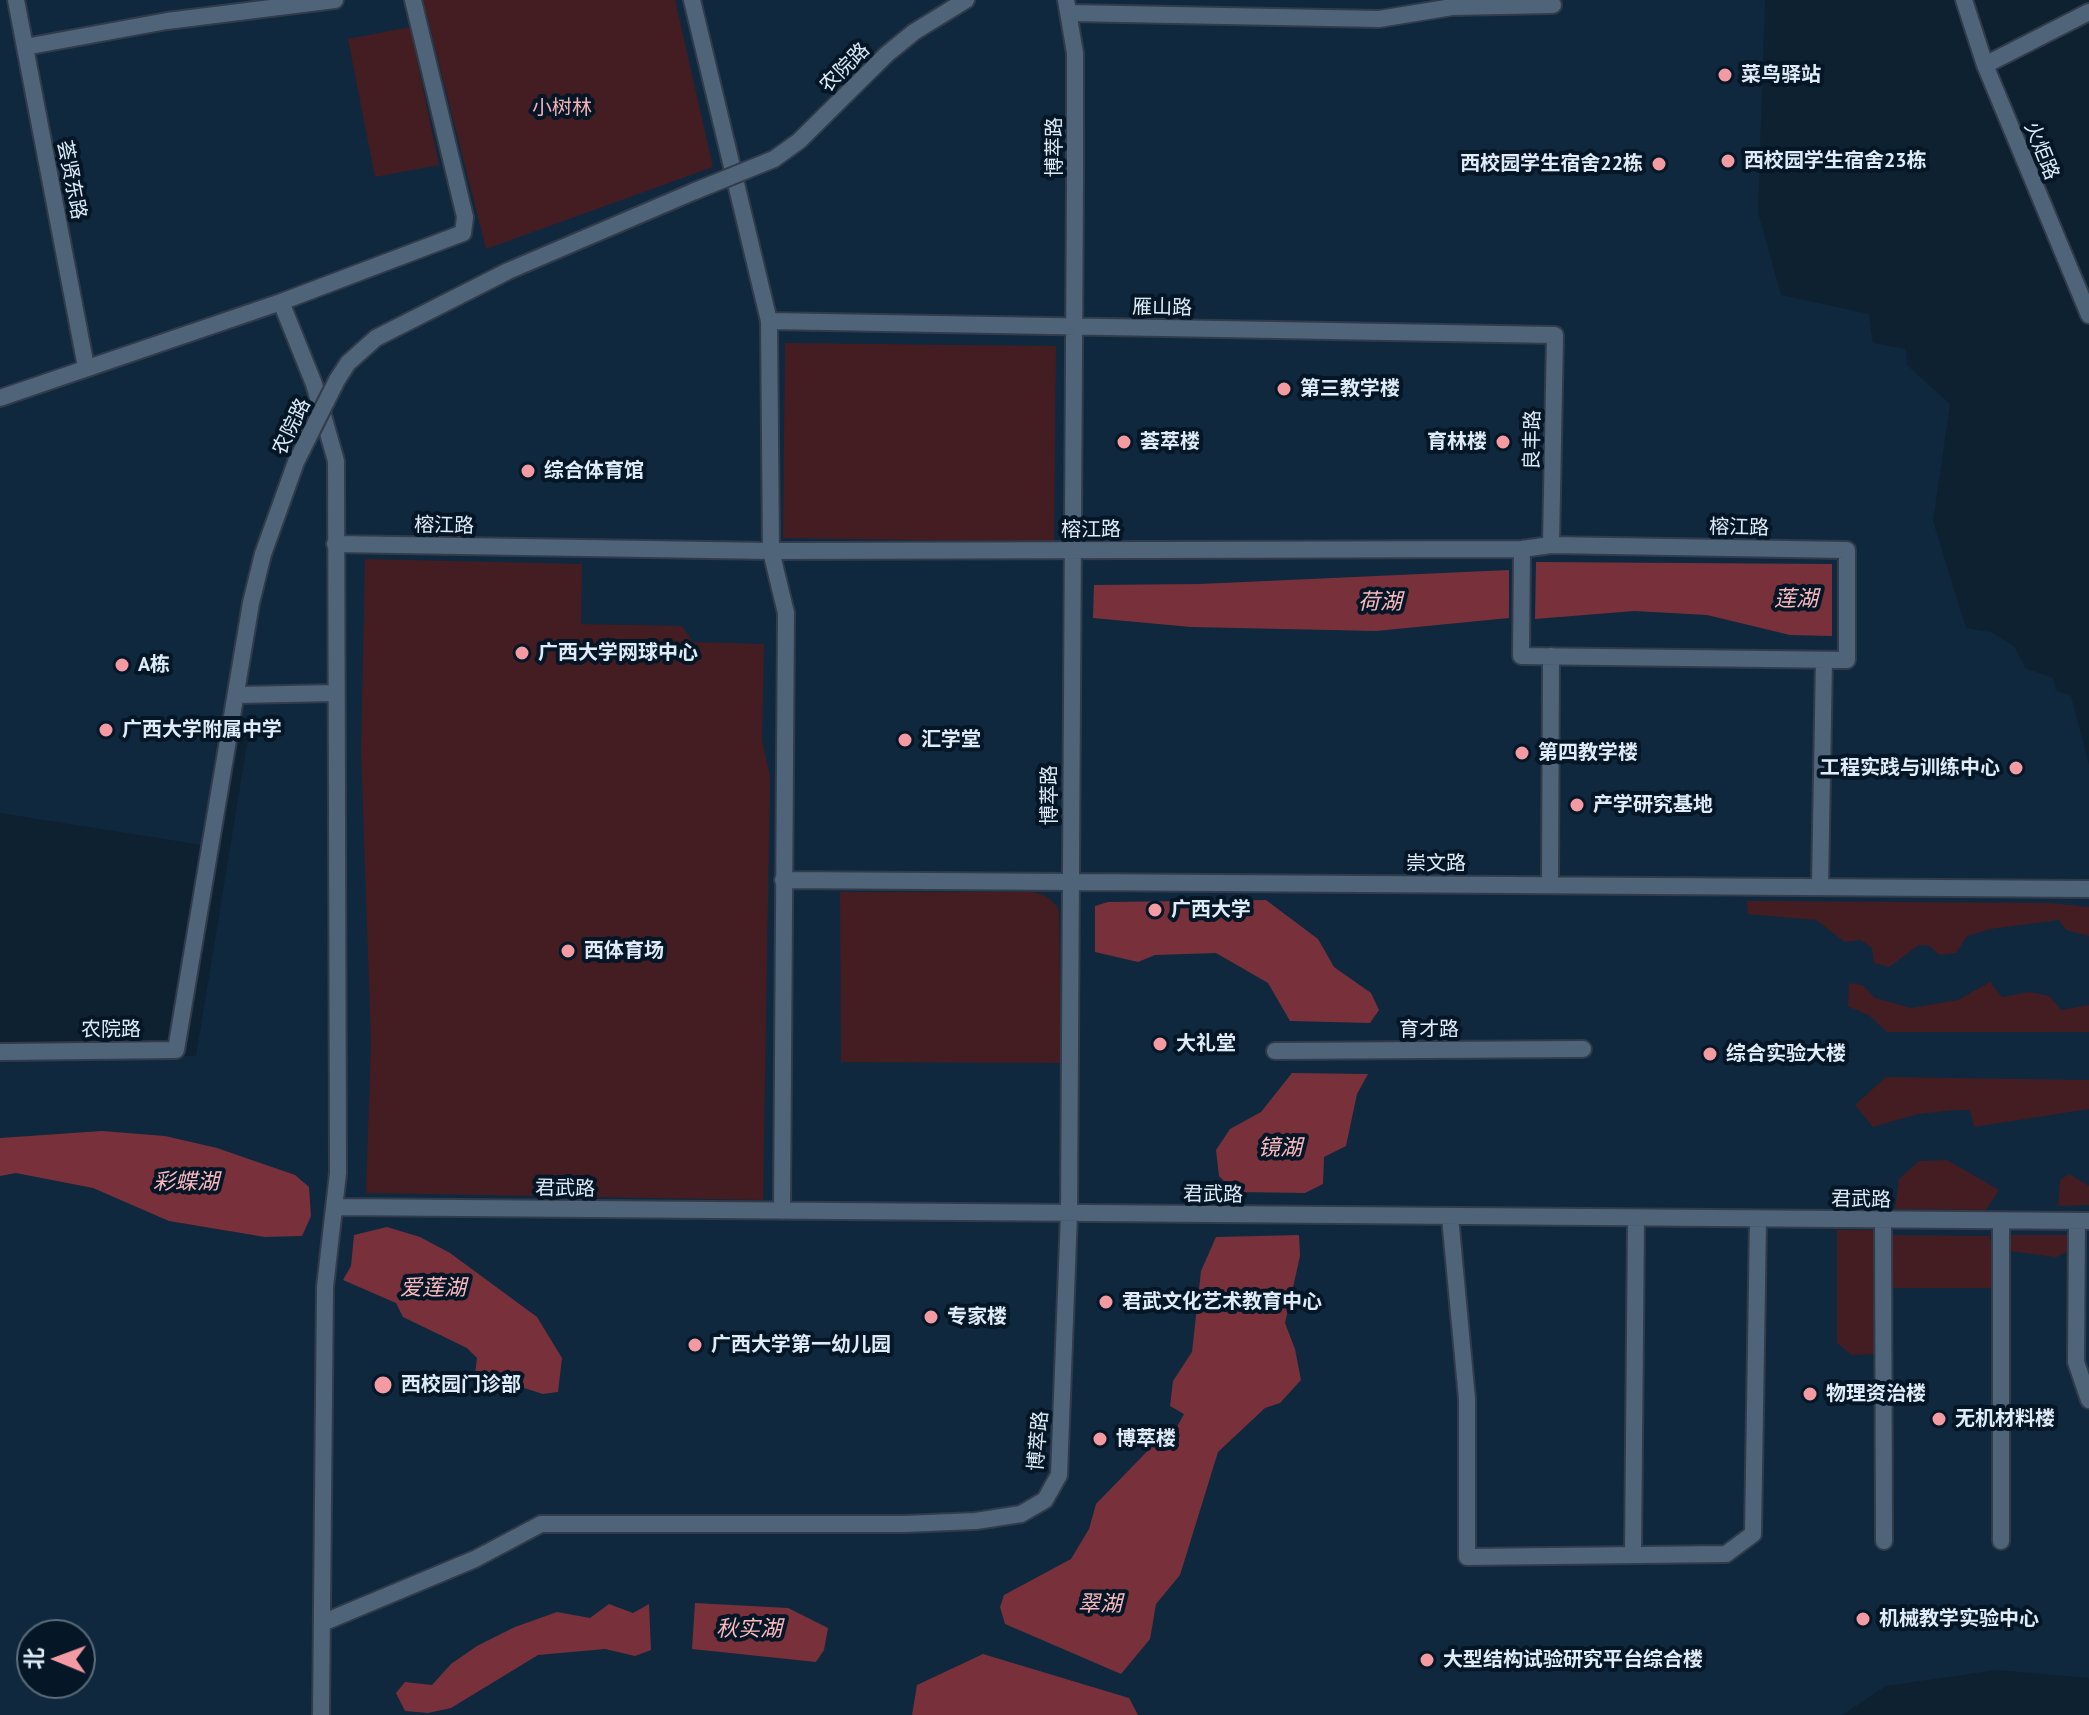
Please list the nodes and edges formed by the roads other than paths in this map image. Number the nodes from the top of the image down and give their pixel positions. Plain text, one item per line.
1 (16, 0) edge
2 (335, 0) edge
3 (413, 0) edge
4 (692, 0) edge
5 (966, 0) edge
6 (1964, 0) edge
7 (1553, 5) dead end
8 (1069, 7) edge
9 (2089, 12) edge
10 (25, 47) junction
11 (1985, 65) junction
12 (281, 302) junction
13 (2089, 315) edge
14 (769, 321) junction
15 (1073, 326) junction
16 (1555, 335) joint
17 (86, 367) junction
18 (0, 398) edge
19 (335, 544) junction
20 (1551, 545) junction
21 (1522, 549) junction
22 (1071, 550) junction
23 (771, 551) junction
24 (1551, 656) junction
25 (1824, 660) junction
26 (336, 693) junction
27 (237, 695) junction
28 (783, 880) junction
29 (1071, 882) junction
30 (1550, 885) junction
31 (1820, 886) junction
32 (2089, 889) edge
33 (1583, 1049) dead end
34 (1275, 1051) dead end
35 (0, 1052) edge
36 (337, 1207) junction
37 (782, 1211) junction
38 (1069, 1214) junction
39 (1450, 1217) junction
40 (1636, 1219) junction
41 (1758, 1220) junction
42 (1883, 1221) junction
43 (2001, 1222) junction
44 (2083, 1222) edge
45 (2089, 1400) edge
46 (1884, 1541) dead end
47 (2001, 1541) dead end
48 (1633, 1555) junction
49 (322, 1623) junction
50 (321, 1715) edge

1 - 10 street, 荟贤东路
2 - 10 street
3 - 12 street
4 - 14 street
5 - 27 street, 农院路, bridge
6 - 11 street, 火炬路
7 - 8 street
8 - 15 street, 博萃路
9 - 11 street
10 - 17 street, 荟贤东路
11 - 13 street, 火炬路
12 - 17 street
12 - 19 street
14 - 15 street, 雁山路
14 - 23 street
15 - 16 street, 雁山路
15 - 22 street, 博萃路
16 - 20 street, 良丰路
17 - 18 street
19 - 23 street, 榕江路
19 - 26 street
20 - 21 street, 榕江路
20 - 25 street, 榕江路
21 - 22 street, 榕江路
21 - 24 street
22 - 23 street, 榕江路
22 - 29 street, 博萃路
23 - 28 street
24 - 25 street
24 - 30 street
25 - 31 street
26 - 27 street
26 - 36 street
27 - 35 street, 农院路
28 - 29 street, 崇文路
28 - 37 street
29 - 30 street, 崇文路
29 - 38 street, 博萃路
30 - 31 street, 崇文路
31 - 32 street, 崇文路
33 - 34 street, 育才路
36 - 37 street, 君武路
36 - 49 street
37 - 38 street, 君武路
38 - 39 street, 君武路
38 - 49 street, 博萃路
39 - 40 street, 君武路
39 - 48 street
40 - 41 street, 君武路
40 - 48 street
41 - 42 street, 君武路
41 - 48 street
42 - 43 street, 君武路
42 - 46 street
43 - 44 street, 君武路
43 - 47 street
44 - 45 street
49 - 50 street

